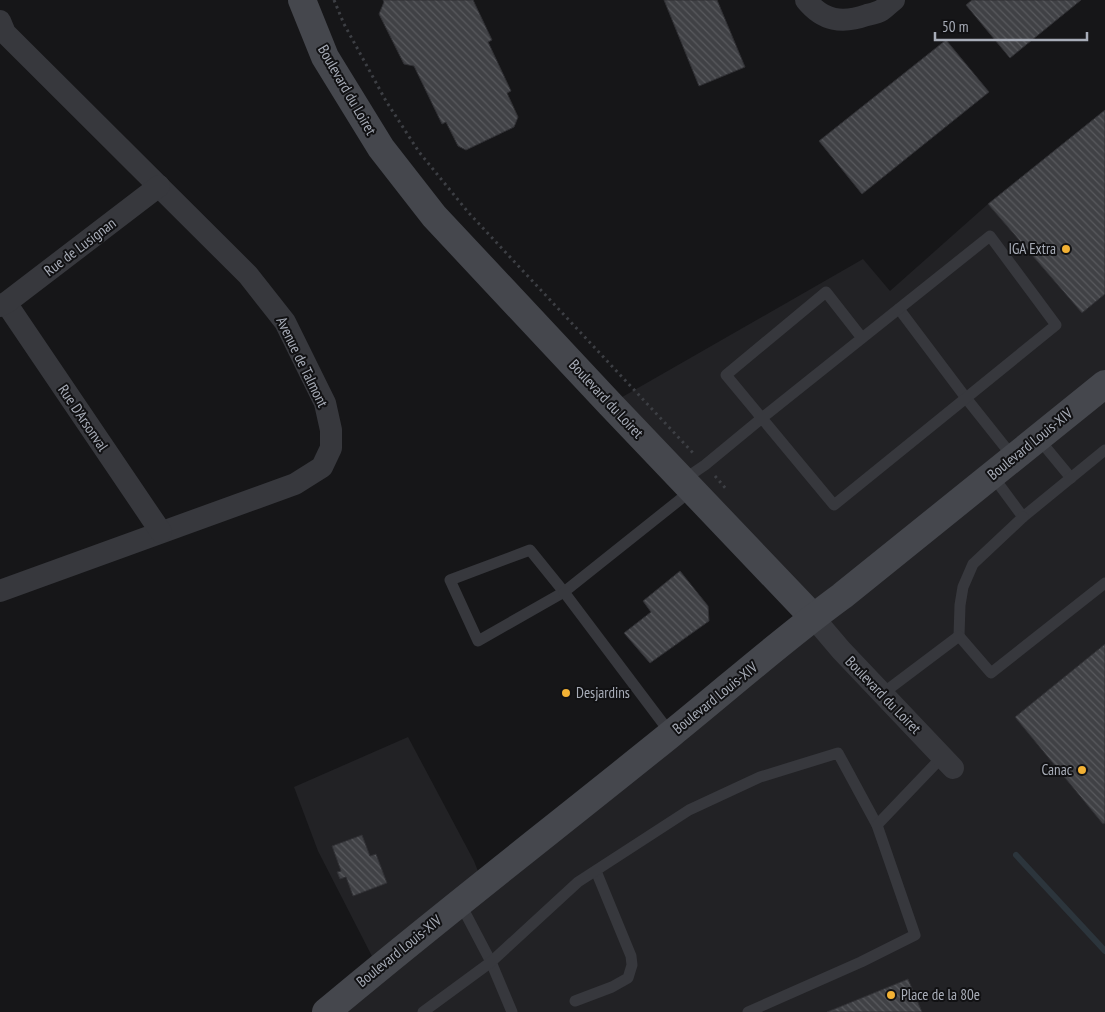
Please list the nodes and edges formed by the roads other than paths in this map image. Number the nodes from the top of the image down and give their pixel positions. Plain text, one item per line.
1 (302, 0) edge
2 (806, 0) edge
3 (894, 0) edge
4 (2, 30) edge
5 (159, 186) junction
6 (3, 304) edge
7 (899, 309) junction
8 (862, 338) junction
9 (1105, 384) edge
10 (966, 398) junction
11 (762, 418) junction
12 (1038, 438) junction
13 (1105, 450) edge
14 (1014, 457) junction
15 (992, 474) junction
16 (693, 478) junction
17 (1071, 478) junction
18 (1023, 517) junction
19 (161, 532) junction
20 (1105, 583) edge
21 (0, 591) edge
22 (564, 592) junction
23 (813, 617) junction
24 (959, 636) junction
25 (882, 694) junction
26 (671, 734) junction
27 (948, 762) joint
28 (877, 825) junction
29 (596, 871) junction
30 (460, 902) junction
31 (490, 962) junction
32 (575, 1001) dead end
33 (326, 1012) edge
34 (423, 1012) edge
35 (512, 1012) edge
36 (748, 1012) edge

1 - 16 main road, Boulevard du Loiret
2 - 3 street
4 - 5 street, Avenue de Talmont
5 - 6 street, Rue de Lusignan
5 - 19 street, Avenue de Talmont
6 - 19 street, Rue D'Arsonval
7 - 8 lane
7 - 10 lane
7 - 10 lane
8 - 11 lane
8 - 11 lane
9 - 12 main road, Boulevard Louis-XIV
10 - 11 lane
10 - 14 lane
11 - 16 lane
12 - 14 main road, Boulevard Louis-XIV
12 - 17 lane
13 - 17 lane
14 - 15 main road, Boulevard Louis-XIV
15 - 18 lane
15 - 23 main road, Boulevard Louis-XIV
16 - 22 lane
16 - 23 main road, Boulevard du Loiret
17 - 18 lane
18 - 24 lane
19 - 21 street, Avenue de Talmont
20 - 24 lane
22 - 22 lane
22 - 26 lane
23 - 25 street, Boulevard du Loiret
23 - 26 main road, Boulevard Louis-XIV
24 - 25 lane
25 - 27 street, Boulevard du Loiret
26 - 30 main road, Boulevard Louis-XIV
27 - 28 lane
28 - 29 lane
28 - 36 lane
29 - 31 lane
29 - 32 lane
30 - 31 lane
30 - 33 main road, Boulevard Louis-XIV
31 - 34 lane
31 - 35 lane

